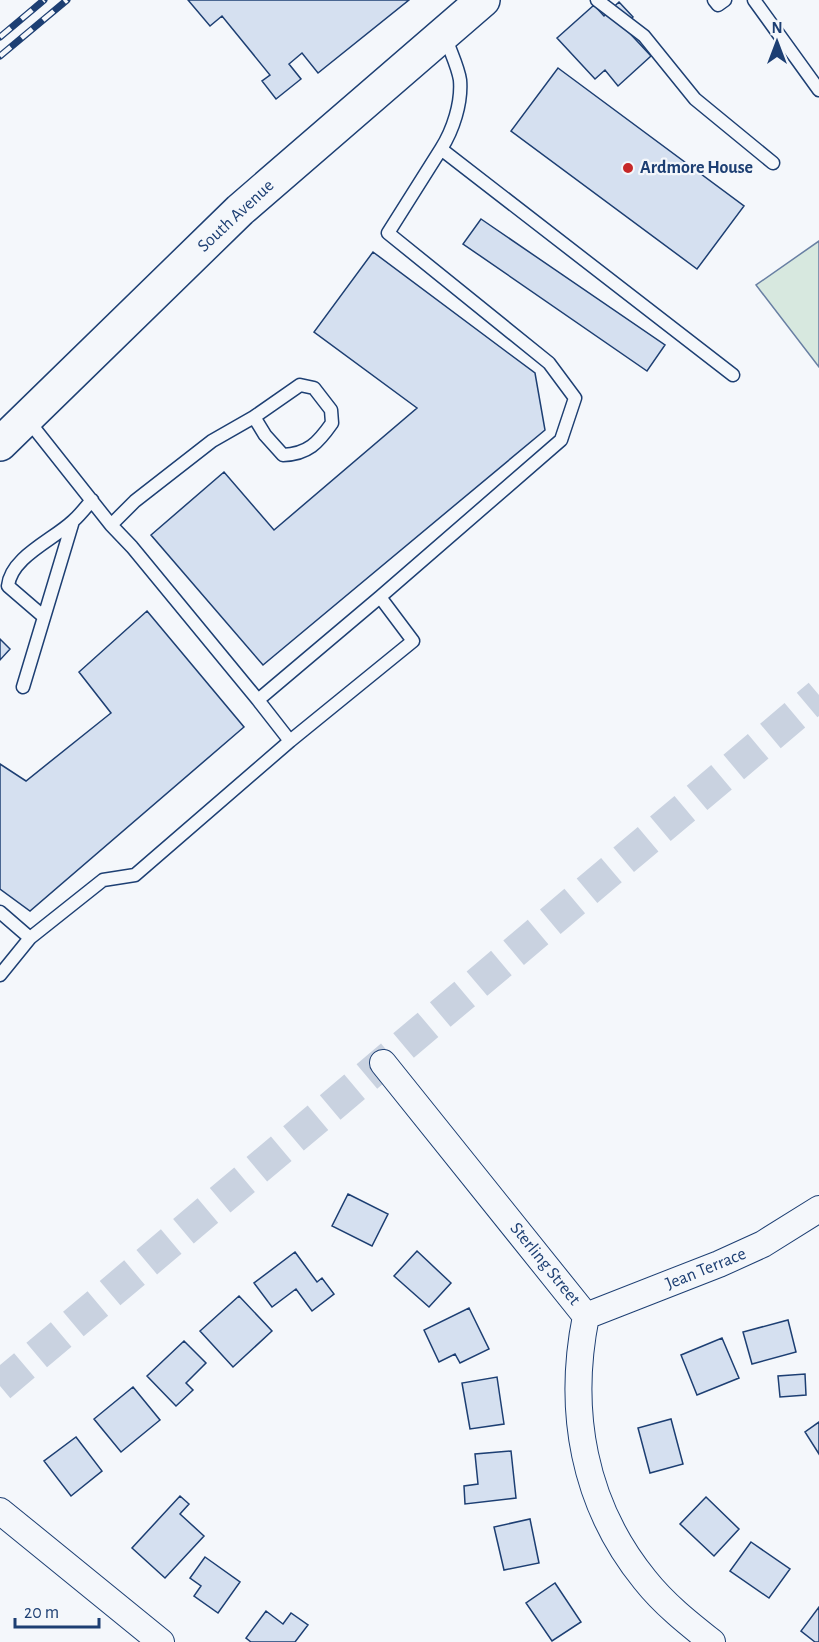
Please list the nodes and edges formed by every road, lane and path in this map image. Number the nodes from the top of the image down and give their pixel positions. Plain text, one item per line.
1 (483, 0) edge
2 (597, 0) edge
3 (714, 0) edge
4 (725, 0) edge
5 (754, 0) edge
6 (444, 34) junction
7 (819, 90) edge
8 (441, 149) junction
9 (772, 163) dead end
10 (733, 375) dead end
11 (254, 417) junction
12 (26, 418) junction
13 (0, 444) edge
14 (92, 500) junction
15 (73, 521) junction
16 (111, 525) junction
17 (380, 597) junction
18 (44, 617) junction
19 (23, 687) dead end
20 (258, 700) junction
21 (290, 741) junction
22 (0, 912) edge
23 (30, 938) junction
24 (0, 975) edge
25 (383, 1063) dead end
26 (816, 1217) edge
27 (586, 1316) junction
28 (0, 1511) edge
29 (161, 1642) edge
30 (712, 1642) edge

1 - 6 main road, South Avenue
2 - 9 lane
3 - 4 lane
5 - 7 lane
6 - 8 lane
6 - 12 main road, South Avenue
8 - 10 lane
8 - 17 lane
11 - 11 lane
11 - 16 lane
12 - 13 main road, South Avenue
12 - 14 lane
14 - 15 lane
14 - 16 lane
15 - 18 lane
15 - 18 lane
16 - 20 lane
17 - 20 lane
17 - 21 lane
18 - 19 lane
20 - 21 lane
21 - 23 lane
22 - 23 lane
23 - 24 lane
25 - 27 street, Sterling Street
26 - 27 street, Jean Terrace
27 - 30 street, Sterling Street
28 - 29 street

